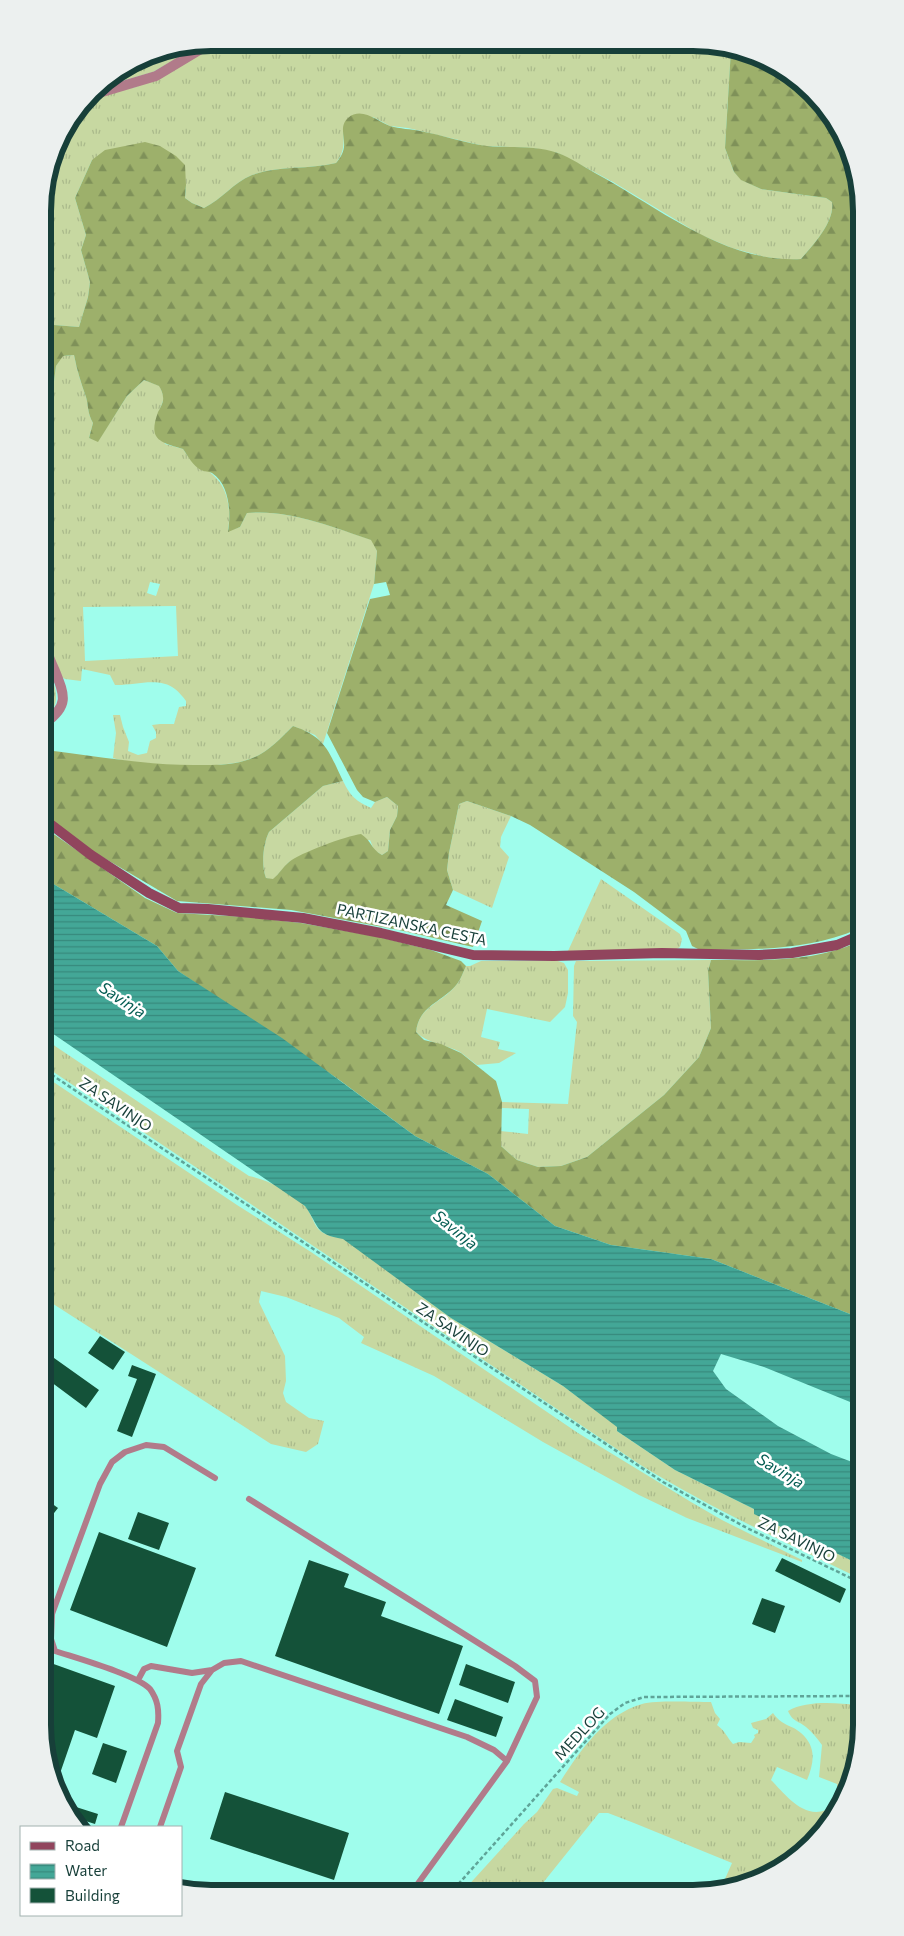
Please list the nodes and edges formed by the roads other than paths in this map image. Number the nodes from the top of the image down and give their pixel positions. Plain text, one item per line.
1 (195, 53) edge
2 (106, 91) edge
3 (52, 663) edge
4 (52, 717) edge
5 (52, 825) edge
6 (853, 938) edge
7 (215, 1478) dead end
8 (248, 1499) dead end
9 (51, 1638) edge
10 (51, 1639) edge
11 (212, 1670) junction
12 (138, 1680) junction
13 (507, 1761) junction
14 (122, 1826) edge
15 (160, 1826) edge
16 (417, 1885) edge

1 - 2 street
3 - 4 street
5 - 6 street, PARTIZANSKA CESTA
7 - 9 lane
8 - 13 lane
10 - 12 lane
11 - 12 lane
11 - 13 lane
11 - 15 lane
12 - 14 lane
13 - 16 lane

